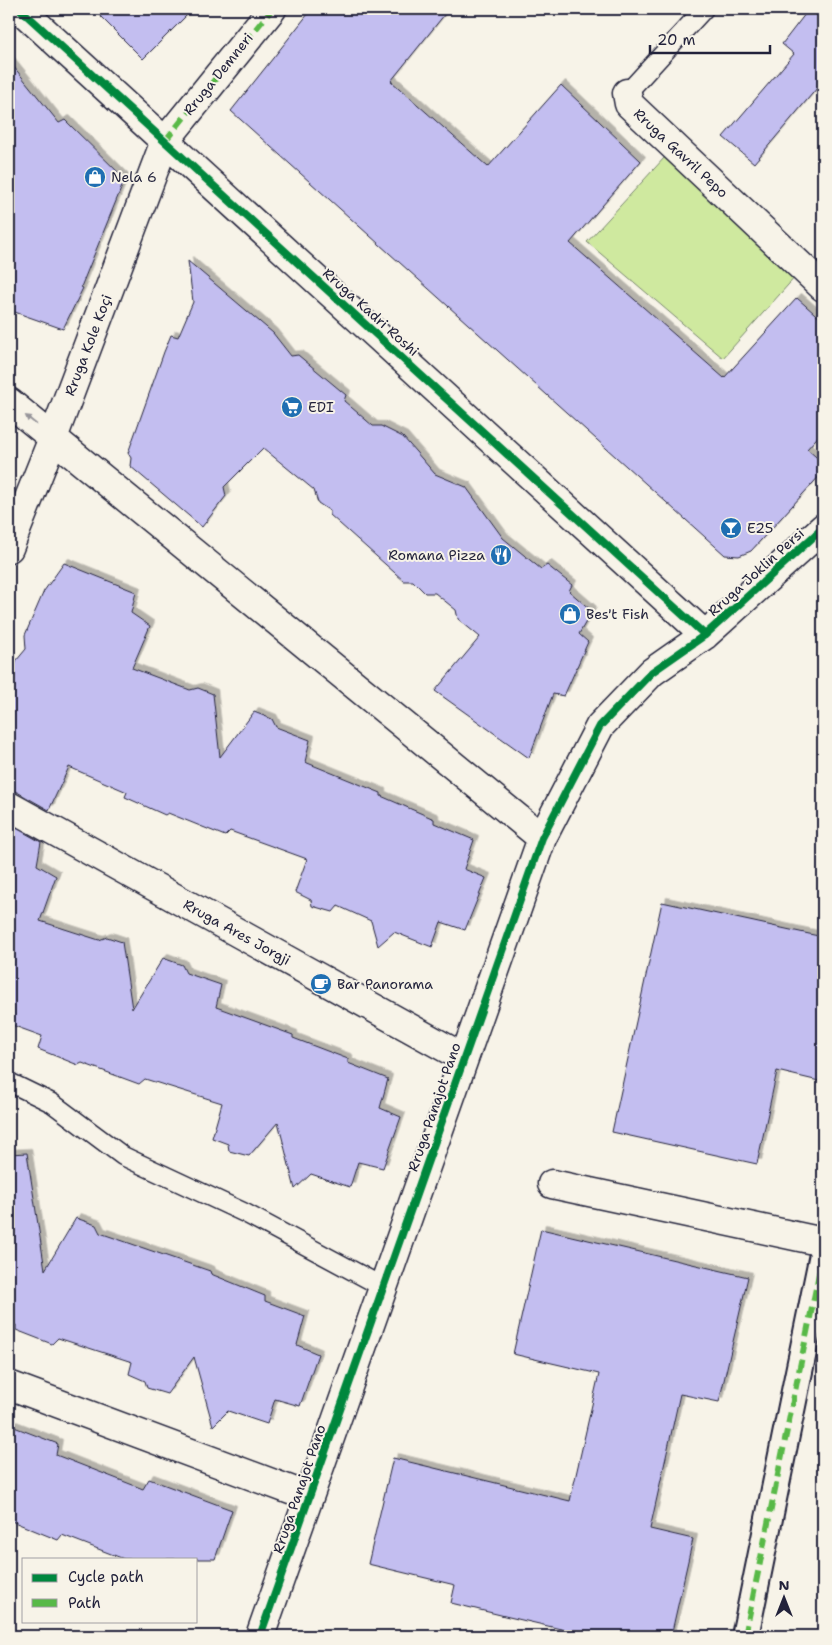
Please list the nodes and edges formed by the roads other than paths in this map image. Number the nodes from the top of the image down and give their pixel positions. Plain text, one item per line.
1 (20, 9) edge
2 (272, 9) edge
3 (704, 9) edge
4 (627, 93) joint
5 (165, 141) junction
6 (823, 286) edge
7 (9, 402) edge
8 (53, 438) junction
9 (823, 528) edge
10 (9, 548) edge
11 (705, 634) junction
12 (9, 806) edge
13 (542, 838) junction
14 (464, 1058) junction
15 (9, 1082) edge
16 (552, 1184) dead end
17 (823, 1242) edge
18 (823, 1254) edge
19 (383, 1287) junction
20 (9, 1385) edge
21 (309, 1497) junction
22 (267, 1635) edge
23 (745, 1636) edge

1 - 5 street, Rruga Kadri Roshi
2 - 5 street, Rruga Demneri
3 - 4 lane, Rruga Gavril Pepo
4 - 6 street, Rruga Gavril Pepo
5 - 8 street, Rruga Kole Koçi
5 - 11 street, Rruga Kadri Roshi
8 -> 7 street
8 - 10 street, Rruga Kole Koçi
8 - 13 street
9 - 11 street, Rruga Joklin Persi
11 - 13 street, Rruga Panajot Pano
12 - 14 street, Rruga Ares Jorgji
13 - 14 street, Rruga Panajot Pano
14 - 19 street, Rruga Panajot Pano
15 - 19 lane
16 - 17 street
18 - 23 street
19 - 21 street, Rruga Panajot Pano
20 - 21 street
21 - 22 street, Rruga Panajot Pano

